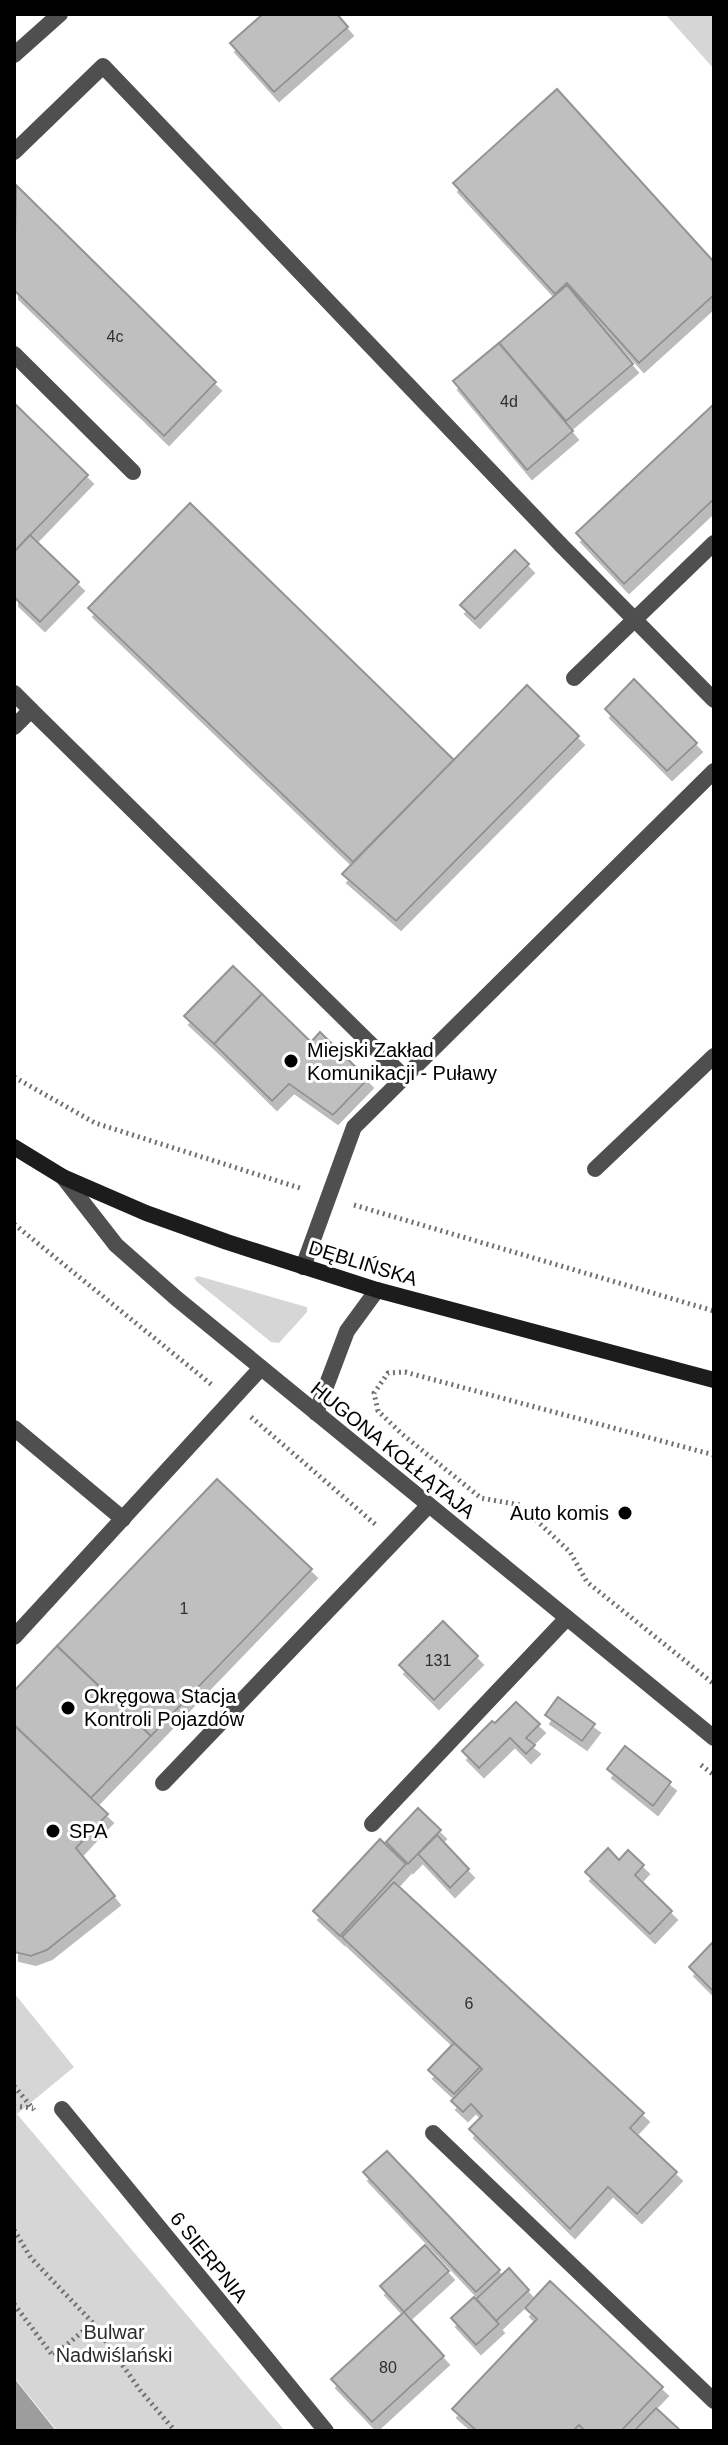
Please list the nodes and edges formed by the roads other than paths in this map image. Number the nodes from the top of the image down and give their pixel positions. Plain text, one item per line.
1 (60, 14) edge
2 (14, 55) edge
3 (14, 152) edge
4 (14, 354) edge
5 (133, 472) dead end
6 (714, 543) edge
7 (635, 619) junction
8 (574, 678) dead end
9 (14, 693) edge
10 (714, 700) edge
11 (31, 710) junction
12 (14, 727) edge
13 (714, 771) edge
14 (714, 1056) edge
15 (404, 1077) junction
16 (14, 1147) edge
17 (595, 1169) dead end
18 (63, 1177) junction
19 (303, 1267) junction
20 (377, 1290) junction
21 (261, 1368) junction
22 (714, 1380) edge
23 (316, 1413) junction
24 (14, 1428) edge
25 (429, 1505) junction
26 (123, 1519) junction
27 (567, 1618) junction
28 (14, 1637) edge
29 (714, 1738) edge
30 (163, 1783) dead end
31 (372, 1824) dead end
32 (62, 2109) dead end
33 (433, 2133) dead end
34 (714, 2401) edge
35 (326, 2431) edge

1 - 2 street
3 - 7 street
4 - 5 street
6 - 7 street
7 - 8 street
7 - 10 street
9 - 11 street
11 - 12 street
11 - 15 street
13 - 15 street
14 - 17 street
15 - 19 street
16 - 18 main road, DĘBLIŃSKA
18 - 19 main road, DĘBLIŃSKA
18 - 21 street, HUGONA KOŁŁĄTAJA
19 - 20 main road, DĘBLIŃSKA
20 - 22 main road, DĘBLIŃSKA
20 - 23 street
21 - 23 street, HUGONA KOŁŁĄTAJA
21 - 26 street
23 - 25 street, HUGONA KOŁŁĄTAJA
24 - 26 street
25 - 27 street, HUGONA KOŁŁĄTAJA
25 - 30 street
26 - 28 street
27 - 29 street, HUGONA KOŁŁĄTAJA
27 - 31 street
32 - 35 street, 6 SIERPNIA
33 - 34 street

